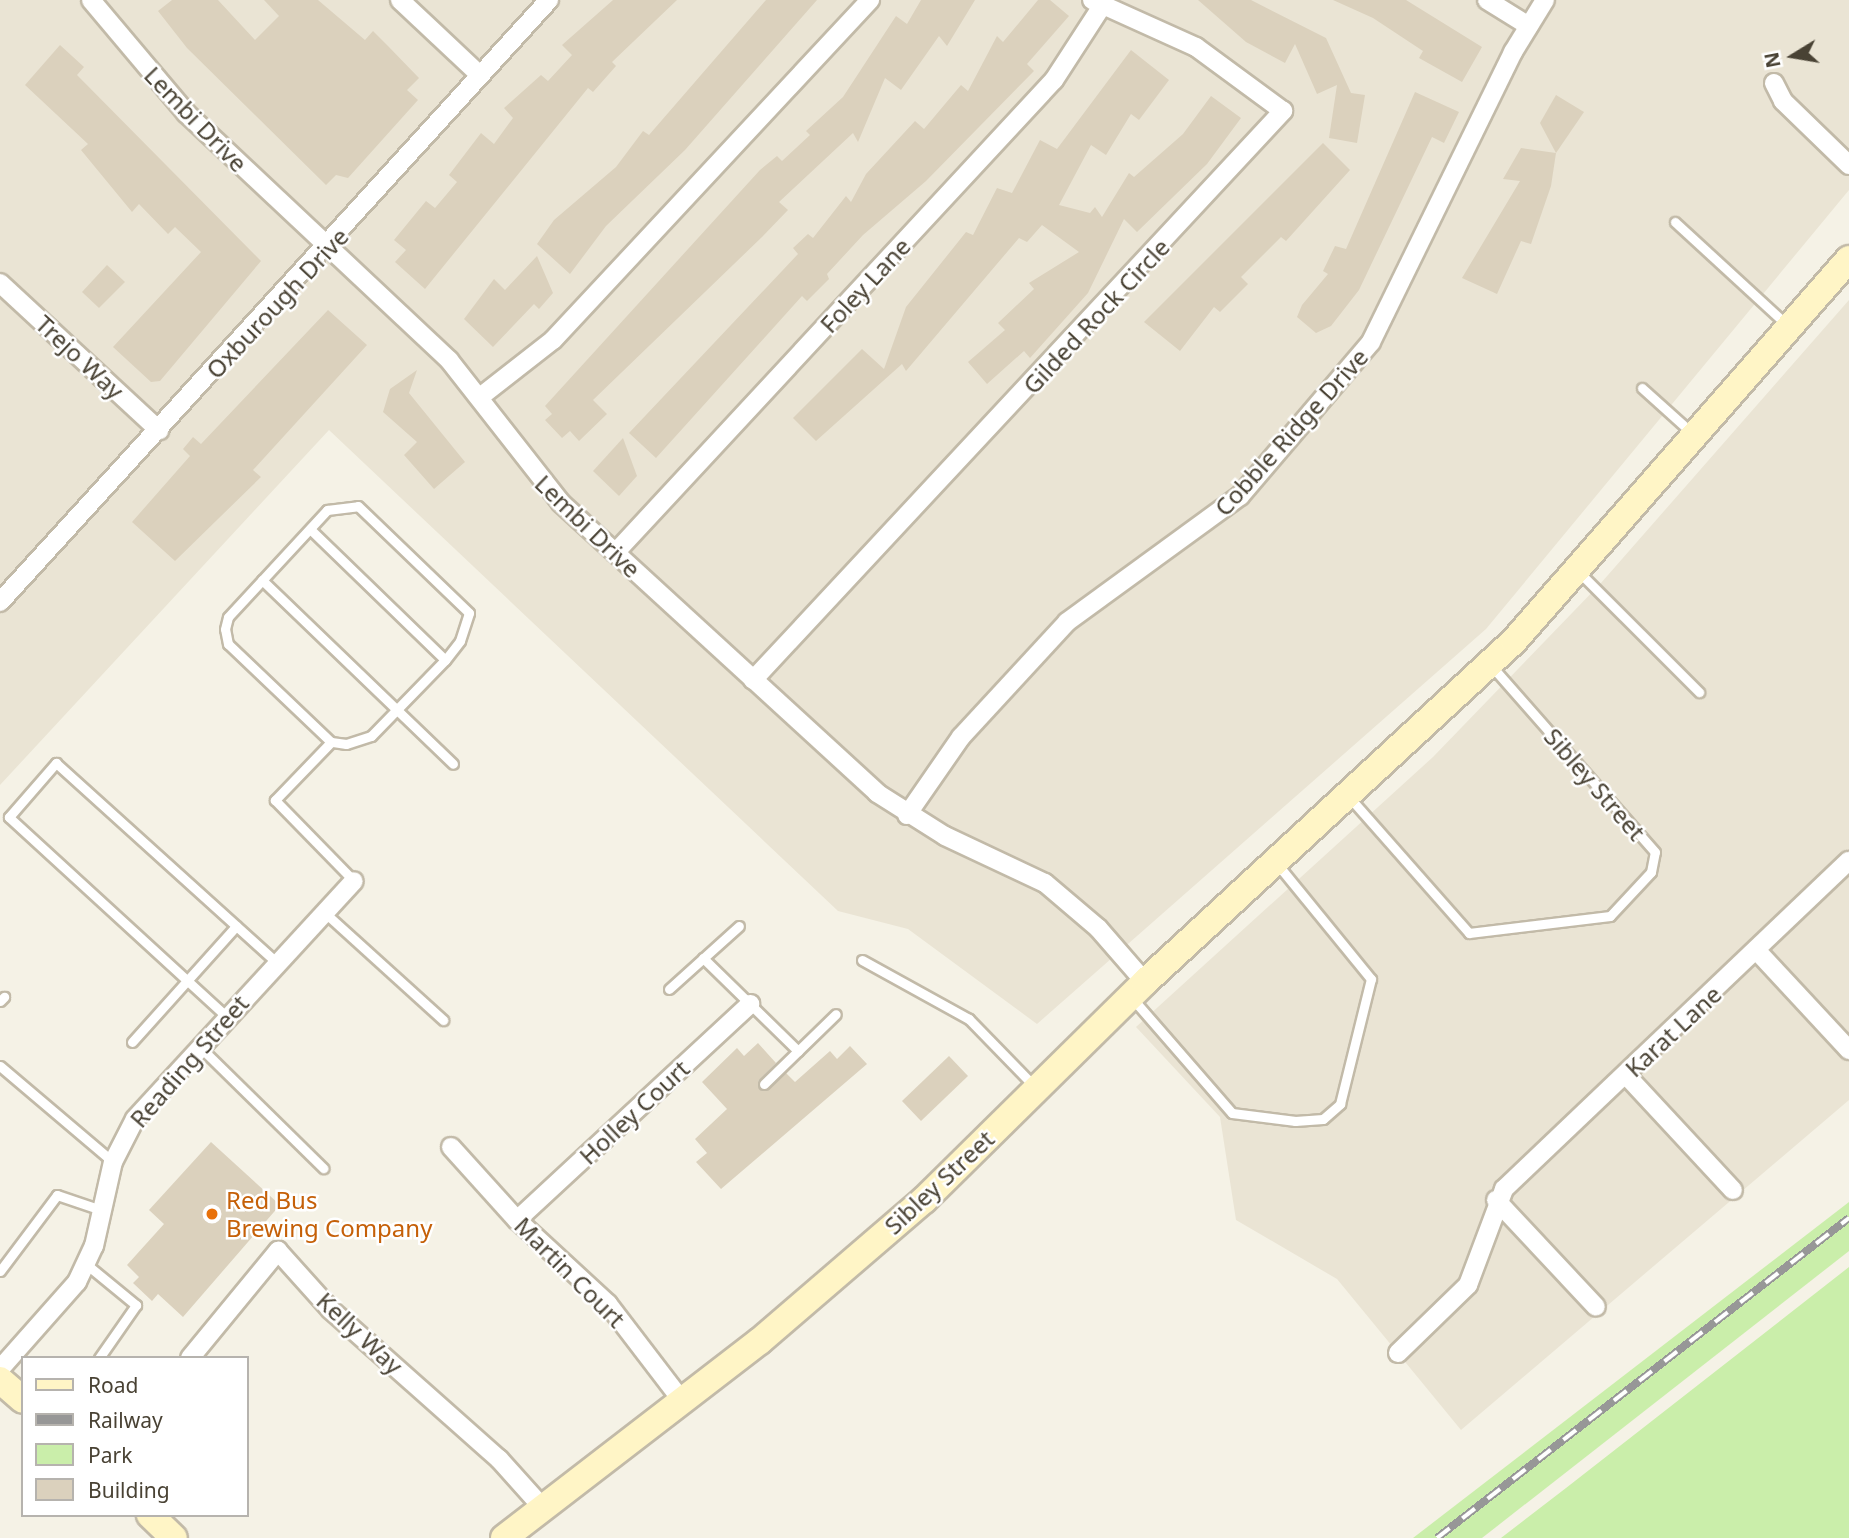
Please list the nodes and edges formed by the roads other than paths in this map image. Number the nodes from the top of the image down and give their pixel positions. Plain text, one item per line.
1 (91, 0) edge
2 (400, 0) edge
3 (550, 0) edge
4 (870, 0) edge
5 (1487, 0) edge
6 (1545, 0) edge
7 (1097, 3) edge
8 (1529, 26) junction
9 (480, 75) junction
10 (1774, 83) dead end
11 (1849, 165) edge
12 (1675, 222) dead end
13 (328, 247) junction
14 (1849, 259) edge
15 (0, 283) edge
16 (1789, 327) junction
17 (1642, 388) dead end
18 (480, 397) junction
19 (159, 430) junction
20 (1694, 435) junction
21 (310, 529) junction
22 (615, 553) junction
23 (1576, 570) junction
24 (262, 580) junction
25 (0, 602) edge
26 (445, 660) junction
27 (1490, 663) junction
28 (753, 680) junction
29 (1699, 692) dead end
30 (394, 710) junction
31 (331, 742) junction
32 (453, 764) dead end
33 (1347, 795) junction
34 (907, 815) junction
35 (1275, 861) junction
36 (1849, 861) edge
37 (354, 881) joint
38 (324, 912) junction
39 (236, 926) junction
40 (739, 926) dead end
41 (1758, 952) junction
42 (703, 958) junction
43 (862, 960) dead end
44 (277, 963) junction
45 (187, 980) junction
46 (669, 989) dead end
47 (1138, 989) junction
48 (750, 1004) junction
49 (836, 1014) dead end
50 (227, 1017) junction
51 (443, 1020) dead end
52 (132, 1042) dead end
53 (200, 1047) junction
54 (1849, 1050) edge
55 (798, 1051) junction
56 (0, 1066) edge
57 (1626, 1075) junction
58 (764, 1084) dead end
59 (1037, 1089) junction
60 (451, 1147) dead end
61 (113, 1162) junction
62 (323, 1168) dead end
63 (1733, 1190) dead end
64 (1496, 1200) junction
65 (101, 1210) junction
66 (517, 1220) junction
67 (86, 1264) junction
68 (0, 1271) edge
69 (1596, 1307) dead end
70 (1398, 1353) dead end
71 (101, 1356) edge
72 (192, 1356) edge
73 (0, 1369) edge
74 (0, 1380) edge
75 (21, 1398) edge
76 (683, 1402) junction
77 (543, 1508) junction
78 (152, 1517) edge
79 (174, 1538) edge
80 (505, 1538) edge

1 - 13 street, Lembi Drive
2 - 9 street
3 - 9 street, Oxburough Drive
4 - 18 street
5 - 8 street
6 - 8 street, Cobble Ridge Drive
7 - 22 street, Foley Lane
7 - 28 street, Gilded Rock Circle
8 - 34 street, Cobble Ridge Drive
9 - 13 street, Oxburough Drive
10 - 11 street
12 - 16 lane
13 - 18 street, Lembi Drive
13 - 19 street, Oxburough Drive
14 - 16 street, Sibley Street
15 - 19 street, Trejo Way
16 - 20 street, Sibley Street
17 - 20 lane
18 - 22 street, Lembi Drive
19 - 25 street, Oxburough Drive
20 - 23 street, Sibley Street
21 - 24 lane
21 - 26 lane
21 - 26 lane
22 - 28 street, Lembi Drive
23 - 27 street, Sibley Street
23 - 29 lane
24 - 30 lane
24 - 31 lane
26 - 30 lane
27 - 33 street, Sibley Street
27 - 33 lane, Sibley Street
28 - 34 street, Lembi Drive
30 - 31 lane
30 - 32 lane
31 - 37 lane
33 - 35 street, Sibley Street
34 - 47 street, Lembi Drive
35 - 47 street, Sibley Street
35 - 47 lane
36 - 41 street, Karat Lane
37 - 38 street, Reading Street
38 - 44 street, Reading Street
38 - 51 lane
39 - 44 lane
39 - 45 lane
39 - 45 lane
40 - 42 lane
41 - 54 street
41 - 57 street, Karat Lane
42 - 46 lane
42 - 48 lane
43 - 59 lane
44 - 50 street, Reading Street
45 - 50 lane
45 - 52 lane
47 - 59 street, Sibley Street
48 - 55 lane
48 - 66 street, Holley Court
49 - 55 lane
50 - 53 street, Reading Street
53 - 61 street, Reading Street
53 - 62 lane
55 - 58 lane
56 - 61 lane
57 - 63 street
57 - 64 street, Karat Lane
59 - 76 street, Sibley Street
60 - 66 street, Martin Court
61 - 65 street, Reading Street
64 - 69 street
64 - 70 street
65 - 67 street, Reading Street
65 - 68 lane
66 - 76 street, Martin Court
67 - 71 lane
67 - 73 street, Reading Street
72 - 77 street, Kelly Way
74 - 75 street
76 - 77 street, Sibley Street
77 - 80 street, Sibley Street
78 - 79 street

